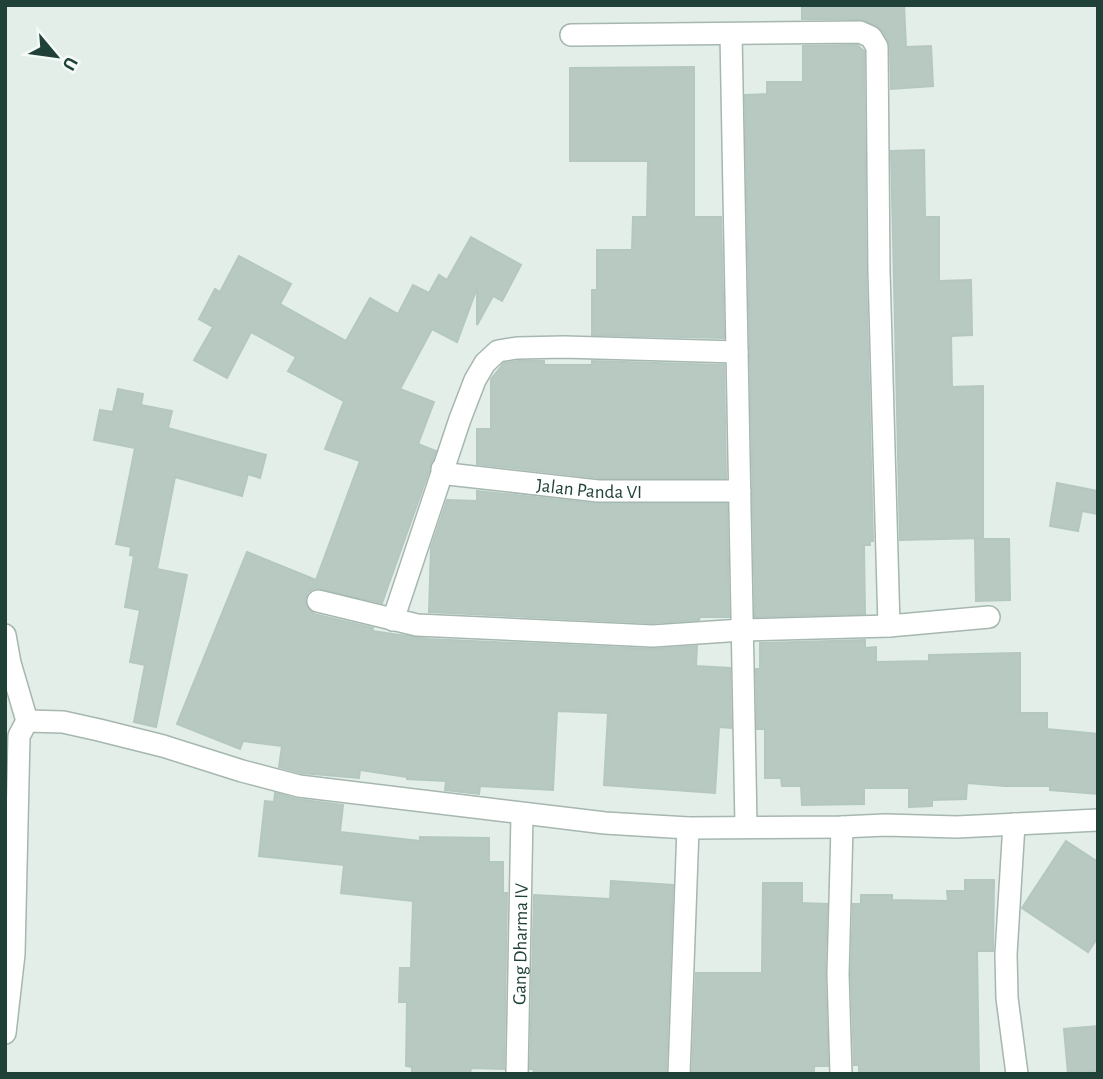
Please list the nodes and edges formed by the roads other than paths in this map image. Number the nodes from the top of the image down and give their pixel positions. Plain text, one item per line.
1 (731, 34) junction
2 (572, 35) dead end
3 (737, 352) junction
4 (442, 470) junction
5 (740, 491) junction
6 (318, 601) dead end
7 (989, 617) dead end
8 (393, 620) junction
9 (889, 626) junction
10 (742, 630) junction
11 (5, 635) edge
12 (27, 721) junction
13 (522, 814) junction
14 (1098, 820) edge
15 (1014, 824) junction
16 (746, 826) junction
17 (842, 827) junction
18 (688, 828) junction
19 (5, 1033) edge
20 (517, 1074) edge
21 (679, 1074) edge
22 (841, 1074) edge
23 (1017, 1074) edge

1 - 2 street
1 - 3 street
1 - 9 street
3 - 4 street
3 - 5 street
4 - 5 street, Jalan Panda VI
4 - 8 street
5 - 10 street
6 - 8 street
7 - 9 street
8 - 10 street
9 - 10 street
10 - 16 street
11 - 12 street
12 - 13 street
12 - 19 street
13 - 18 street
13 - 20 street, Gang Dharma IV
14 - 15 street
15 - 17 street
15 - 23 street
16 - 17 street
16 - 18 street
17 - 22 street
18 - 21 street

